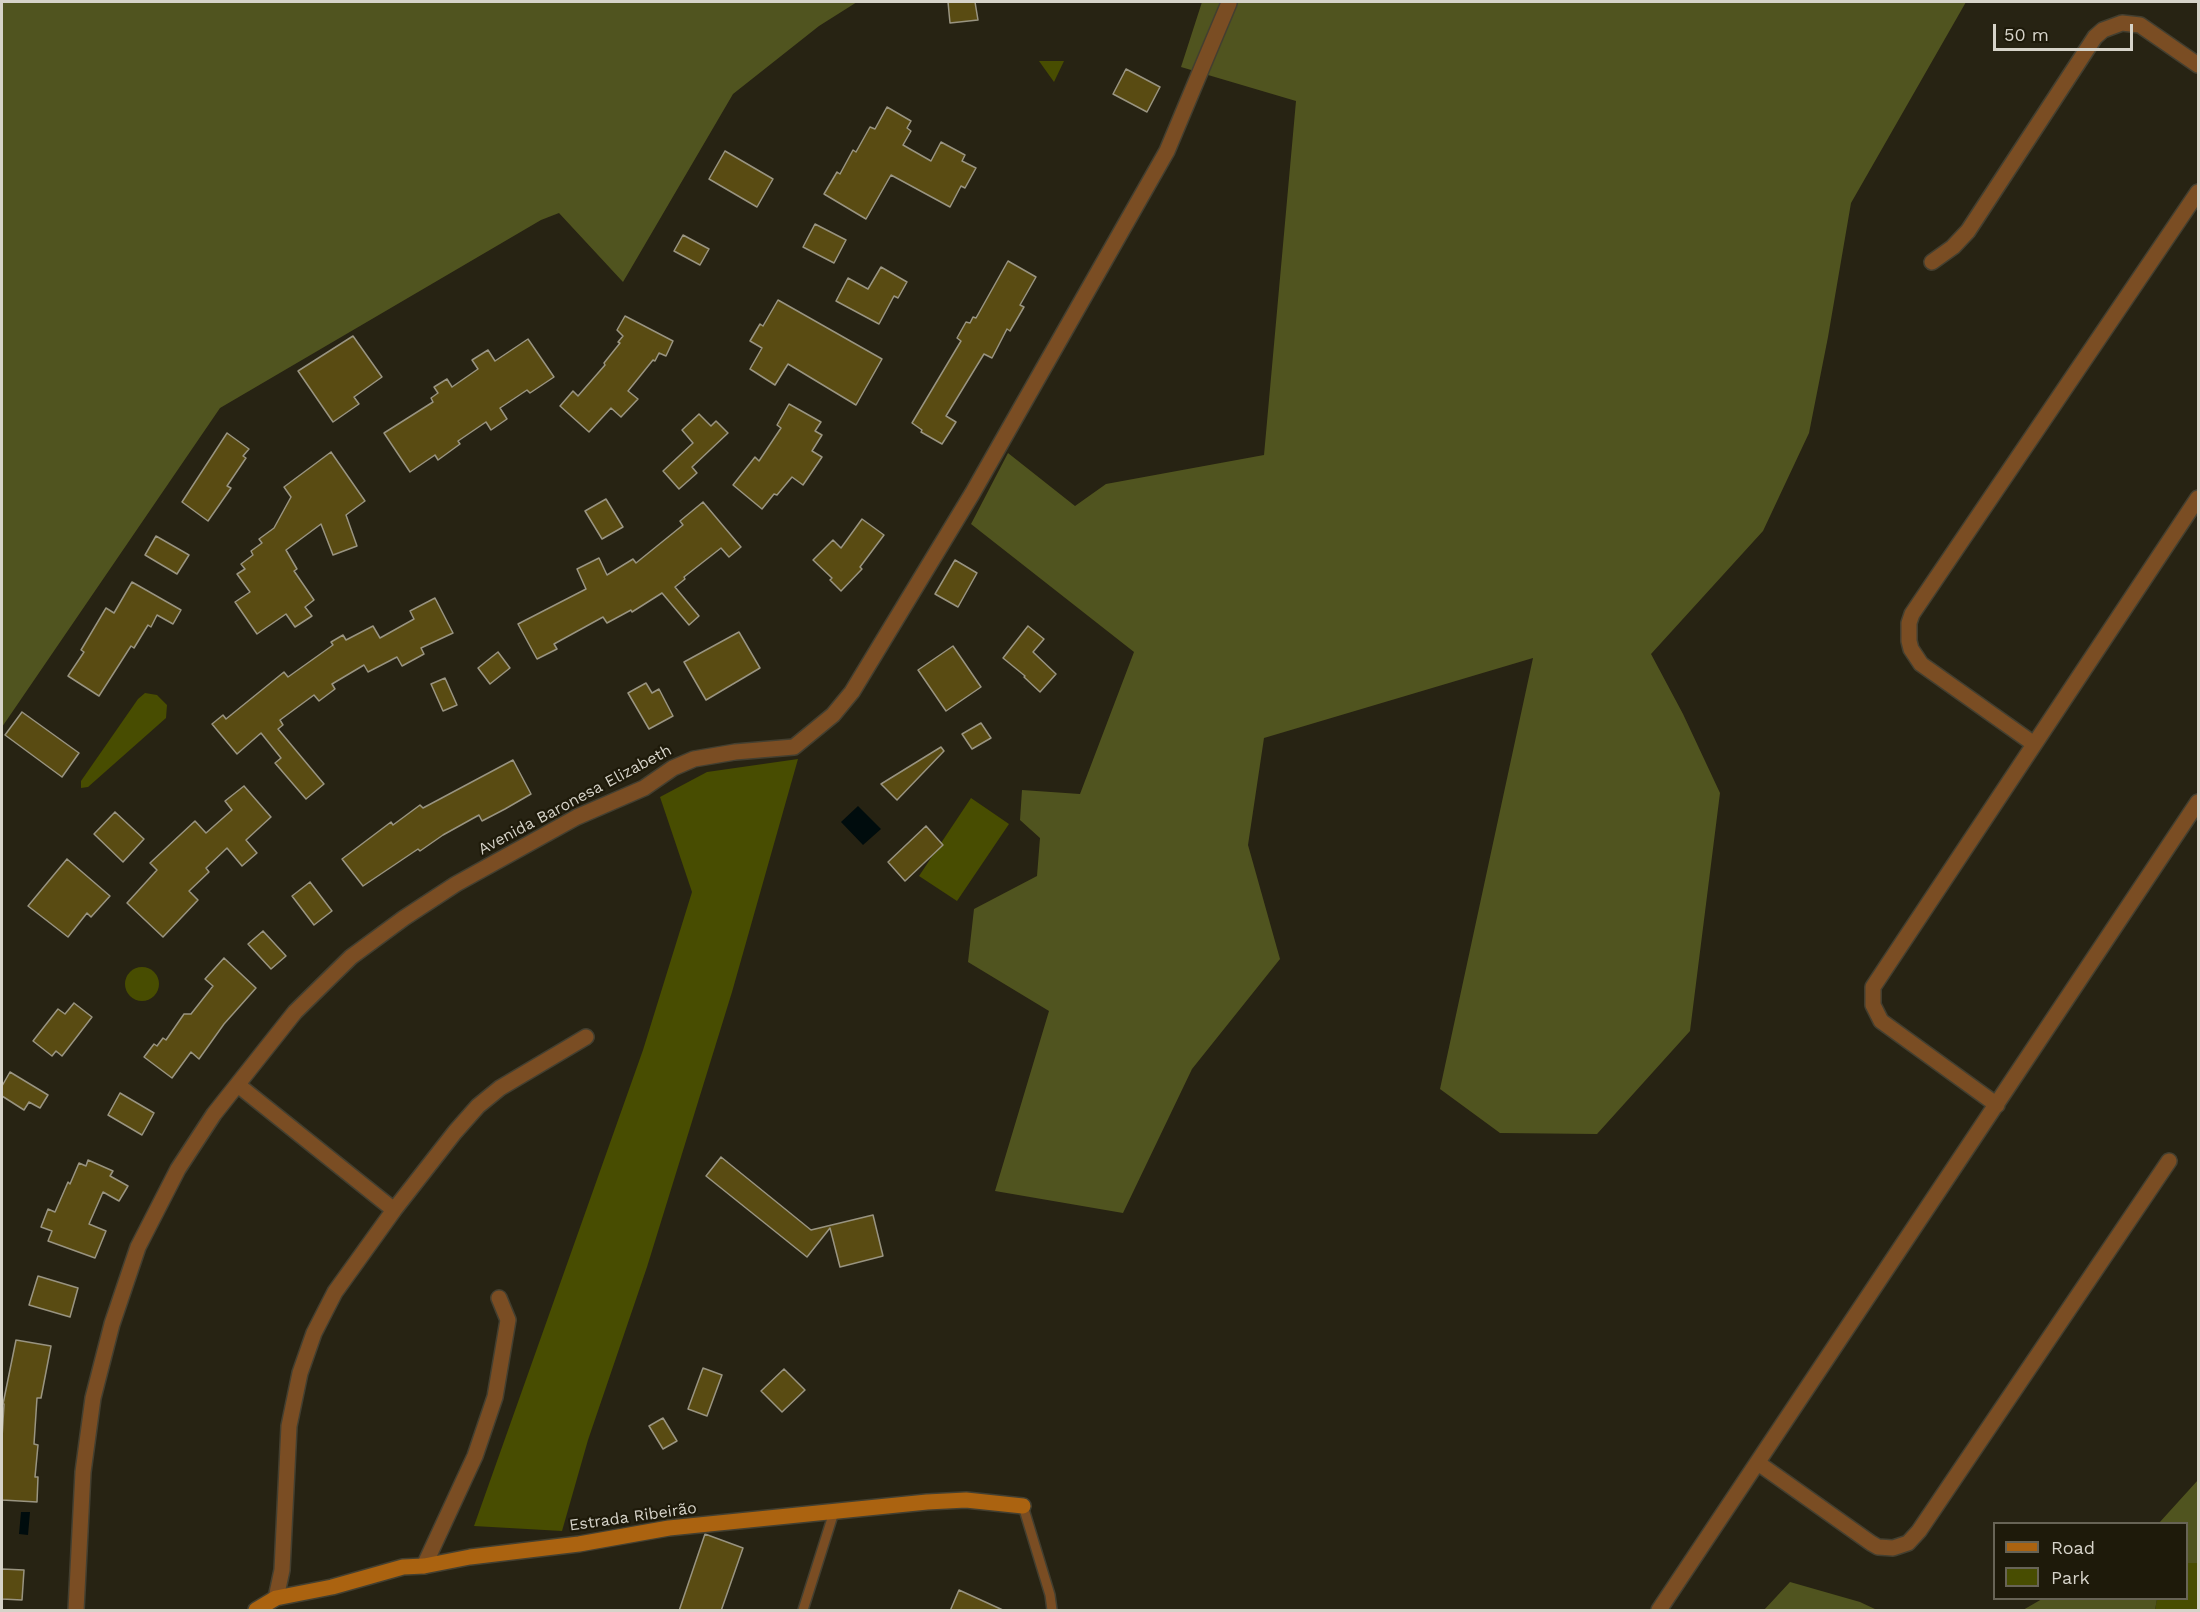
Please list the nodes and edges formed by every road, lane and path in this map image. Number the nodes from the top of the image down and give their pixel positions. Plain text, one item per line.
1 (1229, 3) edge
2 (2199, 65) edge
3 (2199, 192) edge
4 (1932, 262) dead end
5 (2199, 498) edge
6 (2034, 744) junction
7 (2199, 802) edge
8 (586, 1037) dead end
9 (238, 1085) junction
10 (1997, 1105) junction
11 (2169, 1161) dead end
12 (394, 1210) junction
13 (499, 1298) dead end
14 (1758, 1464) junction
15 (1023, 1506) joint
16 (834, 1512) junction
17 (424, 1566) junction
18 (276, 1598) junction
19 (76, 1611) edge
20 (256, 1611) edge
21 (803, 1611) edge
22 (1052, 1611) edge
23 (1659, 1611) edge

1 - 9 street, Avenida Baronesa Elizabeth
2 - 4 street
3 - 6 street
5 - 6 street
6 - 10 street
7 - 10 street
8 - 12 street
9 - 12 street
9 - 19 street, Avenida Baronesa Elizabeth
10 - 14 street
11 - 14 street
12 - 18 street
13 - 17 street
14 - 23 street
15 - 16 street, Estrada Ribeirão
15 - 22 lane
16 - 17 street, Estrada Ribeirão
16 - 21 lane
17 - 18 street, Estrada Ribeirão
18 - 20 street, Estrada Ribeirão

